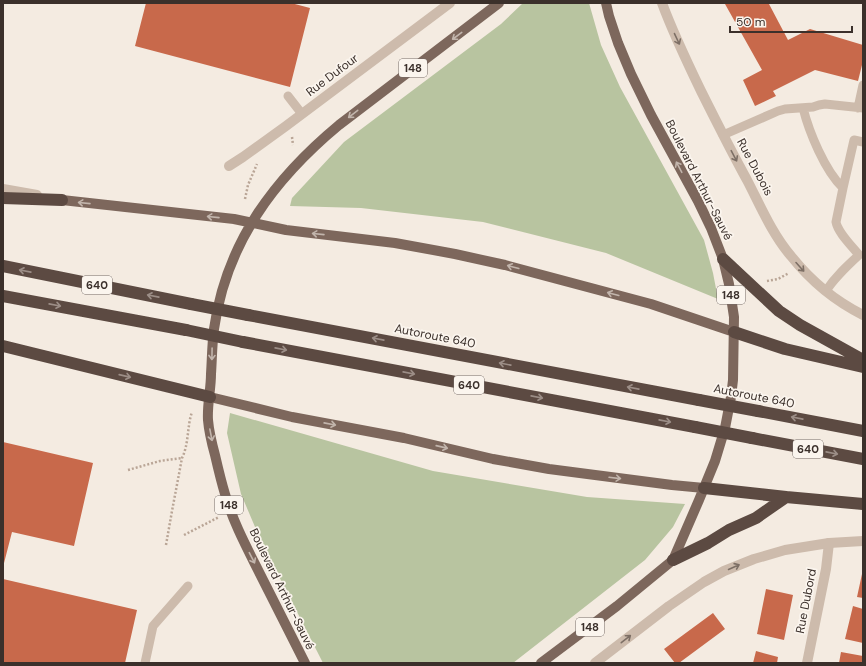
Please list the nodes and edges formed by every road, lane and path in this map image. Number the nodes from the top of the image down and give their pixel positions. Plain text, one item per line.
1 (450, 3) edge
2 (499, 3) edge
3 (606, 3) edge
4 (662, 3) edge
5 (863, 85) edge
6 (288, 96) dead end
7 (803, 108) junction
8 (860, 108) edge
9 (302, 114) junction
10 (723, 135) junction
11 (286, 138) dead end
12 (863, 142) edge
13 (293, 145) dead end
14 (258, 162) dead end
15 (229, 166) dead end
16 (843, 188) junction
17 (3, 189) edge
18 (3, 198) edge
19 (245, 199) dead end
20 (62, 200) junction
21 (252, 222) junction
22 (862, 256) edge
23 (723, 259) junction
24 (3, 266) edge
25 (792, 270) dead end
26 (764, 281) dead end
27 (826, 291) junction
28 (3, 296) edge
29 (863, 315) edge
30 (734, 332) junction
31 (3, 346) edge
32 (863, 360) edge
33 (863, 367) edge
34 (210, 397) junction
35 (192, 412) dead end
36 (863, 431) edge
37 (182, 458) junction
38 (863, 459) edge
39 (128, 470) dead end
40 (704, 488) junction
41 (786, 497) junction
42 (863, 504) edge
43 (221, 516) dead end
44 (184, 535) dead end
45 (863, 541) edge
46 (829, 543) junction
47 (166, 544) dead end
48 (672, 560) junction
49 (188, 586) dead end
50 (145, 663) edge
51 (305, 663) edge
52 (541, 663) edge
53 (595, 663) edge
54 (807, 663) edge

1 - 9 street, Rue Dufour
2 -> 21 main road, Boulevard Arthur-Sauvé / 148
23 -> 3 main road, Boulevard Arthur-Sauvé / 148
4 -> 10 street, Rue Dubois
5 - 8 lane
6 - 9 lane
7 - 8 lane
7 - 10 lane
7 - 16 lane
9 - 15 street, Rue Dufour
10 -> 27 street, Rue Dubois
11 - 13 path
12 - 16 lane
14 - 19 path
16 - 22 lane
17 - 20 street
18 - 20 highway
21 -> 20 main road
30 -> 21 main road
21 -> 34 main road, Boulevard Arthur-Sauvé / 148
22 - 27 lane
23 - 30 main road, Boulevard Arthur-Sauvé / 148
23 - 32 highway
36 -> 24 highway, Autoroute 640 / 640, bridge
25 - 26 path
27 - 29 street, Rue Dubois
28 -> 38 highway, 640, bridge
30 - 33 highway
30 - 40 main road, Boulevard Arthur-Sauvé / 148
31 -> 34 highway
34 -> 40 main road
34 -> 51 main road, Boulevard Arthur-Sauvé / 148
35 - 37 path
37 - 39 path
37 - 47 path
40 - 41 highway
40 - 48 main road, Boulevard Arthur-Sauvé / 148
41 - 42 highway
41 - 48 highway
43 - 44 path
45 - 46 street
53 -> 46 street
46 - 54 street, Rue Dubord
48 - 52 main road, Boulevard Arthur-Sauvé / 148
49 - 50 lane

